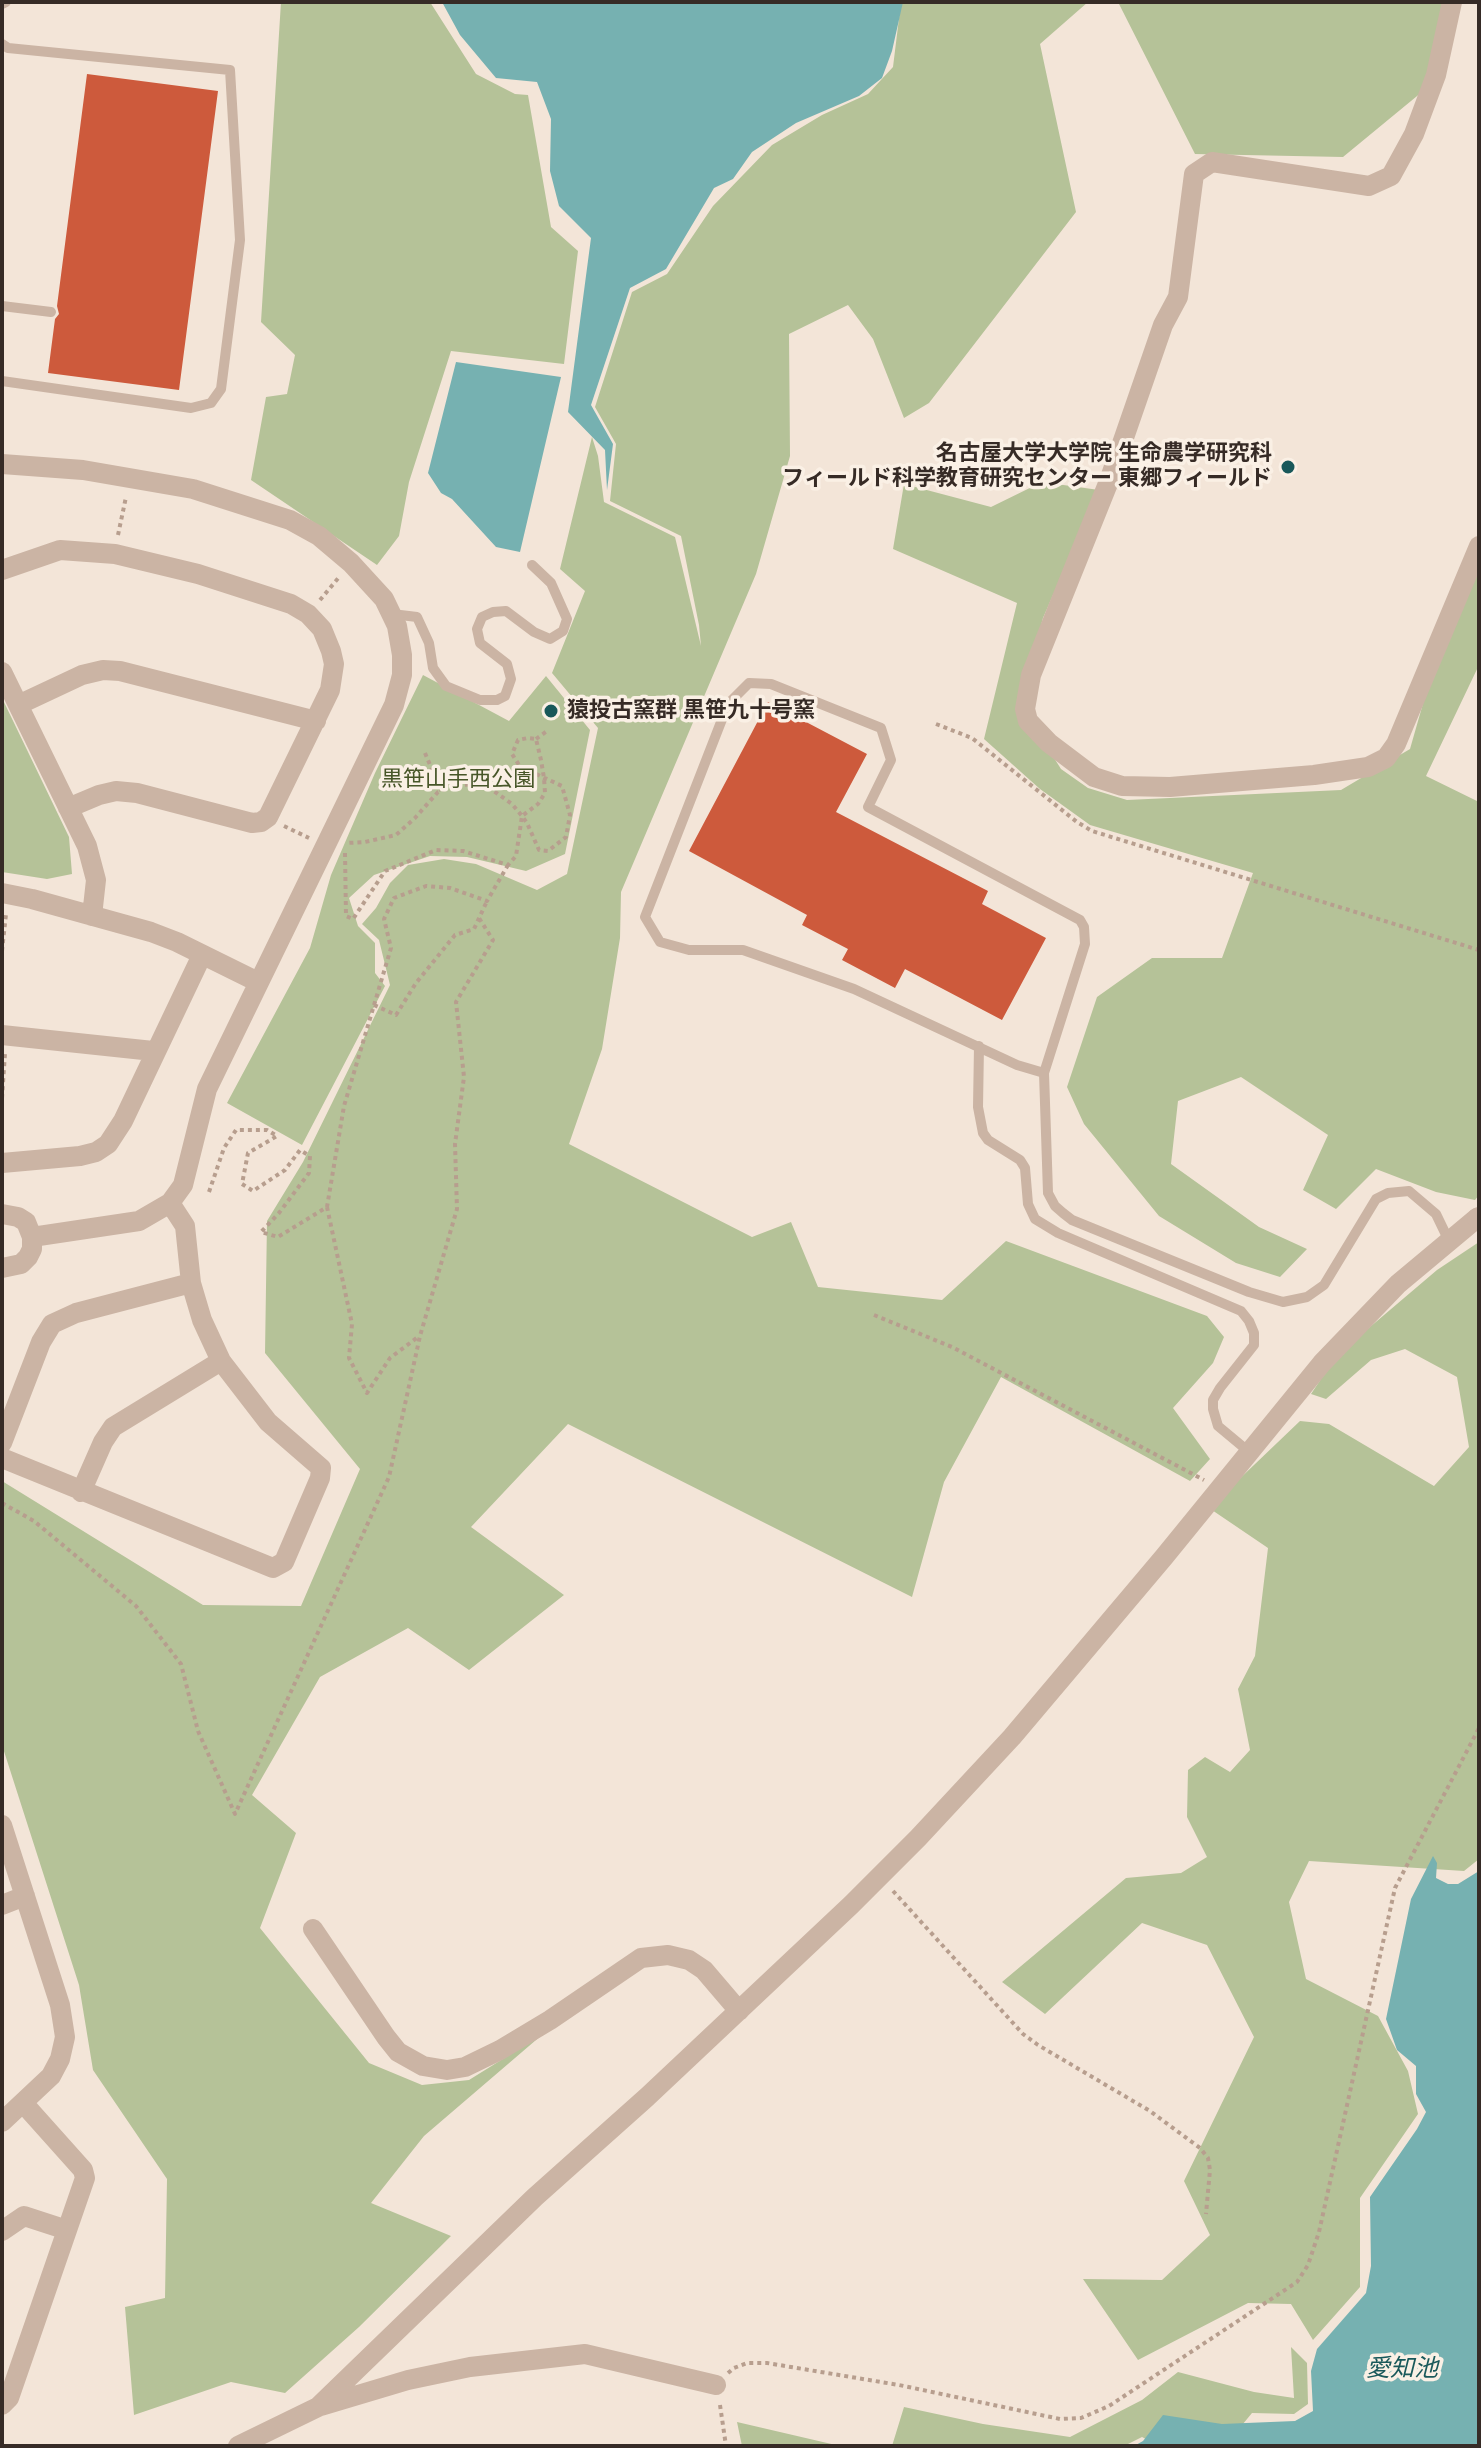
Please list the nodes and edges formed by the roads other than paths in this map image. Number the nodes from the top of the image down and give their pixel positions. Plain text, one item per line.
1 (1452, 2) edge
2 (2, 44) edge
3 (2, 306) edge
4 (51, 312) dead end
5 (2, 381) edge
6 (2, 464) edge
7 (1479, 546) edge
8 (532, 565) dead end
9 (2, 570) edge
10 (392, 614) junction
11 (2, 672) edge
12 (18, 705) junction
13 (316, 721) junction
14 (68, 808) junction
15 (5, 893) edge
16 (92, 916) junction
17 (202, 955) junction
18 (258, 982) junction
19 (4, 1035) edge
20 (979, 1046) junction
21 (153, 1051) junction
22 (1044, 1073) junction
23 (2, 1163) edge
24 (170, 1203) junction
25 (2, 1214) edge
26 (1478, 1218) edge
27 (32, 1237) junction
28 (1449, 1241) junction
29 (2, 1268) edge
30 (191, 1283) junction
31 (221, 1361) junction
32 (2, 1443) edge
33 (1248, 1451) junction
34 (2, 1458) edge
35 (81, 1492) junction
36 (2, 1825) edge
37 (25, 1896) junction
38 (2, 1905) edge
39 (313, 1929) dead end
40 (739, 2011) junction
41 (24, 2104) junction
42 (2, 2122) edge
43 (67, 2230) junction
44 (2, 2231) edge
45 (716, 2385) road end
46 (2, 2405) edge
47 (318, 2407) junction
48 (238, 2446) edge

1 - 7 street
2 - 5 lane
3 - 4 lane
6 - 10 street
8 - 10 lane
9 - 13 street
10 - 18 street
11 - 12 street
12 - 13 street
12 - 14 street
13 - 14 street
14 - 16 street
15 - 16 street
16 - 17 street
17 - 18 street
17 - 21 street
18 - 24 street
19 - 21 street
20 - 22 lane
20 - 22 lane
20 - 33 lane
21 - 23 street
22 - 28 lane
24 - 27 street
24 - 30 street
25 - 27 street
26 - 28 street
27 - 29 street
28 - 33 street
30 - 31 street
30 - 32 street
31 - 35 street
31 - 35 street
33 - 40 street
34 - 35 street
36 - 37 street
37 - 38 street
37 - 41 street
39 - 40 street
40 - 47 street
41 - 42 street
41 - 43 street
43 - 44 street
43 - 46 street
45 - 47 street
47 - 48 street

